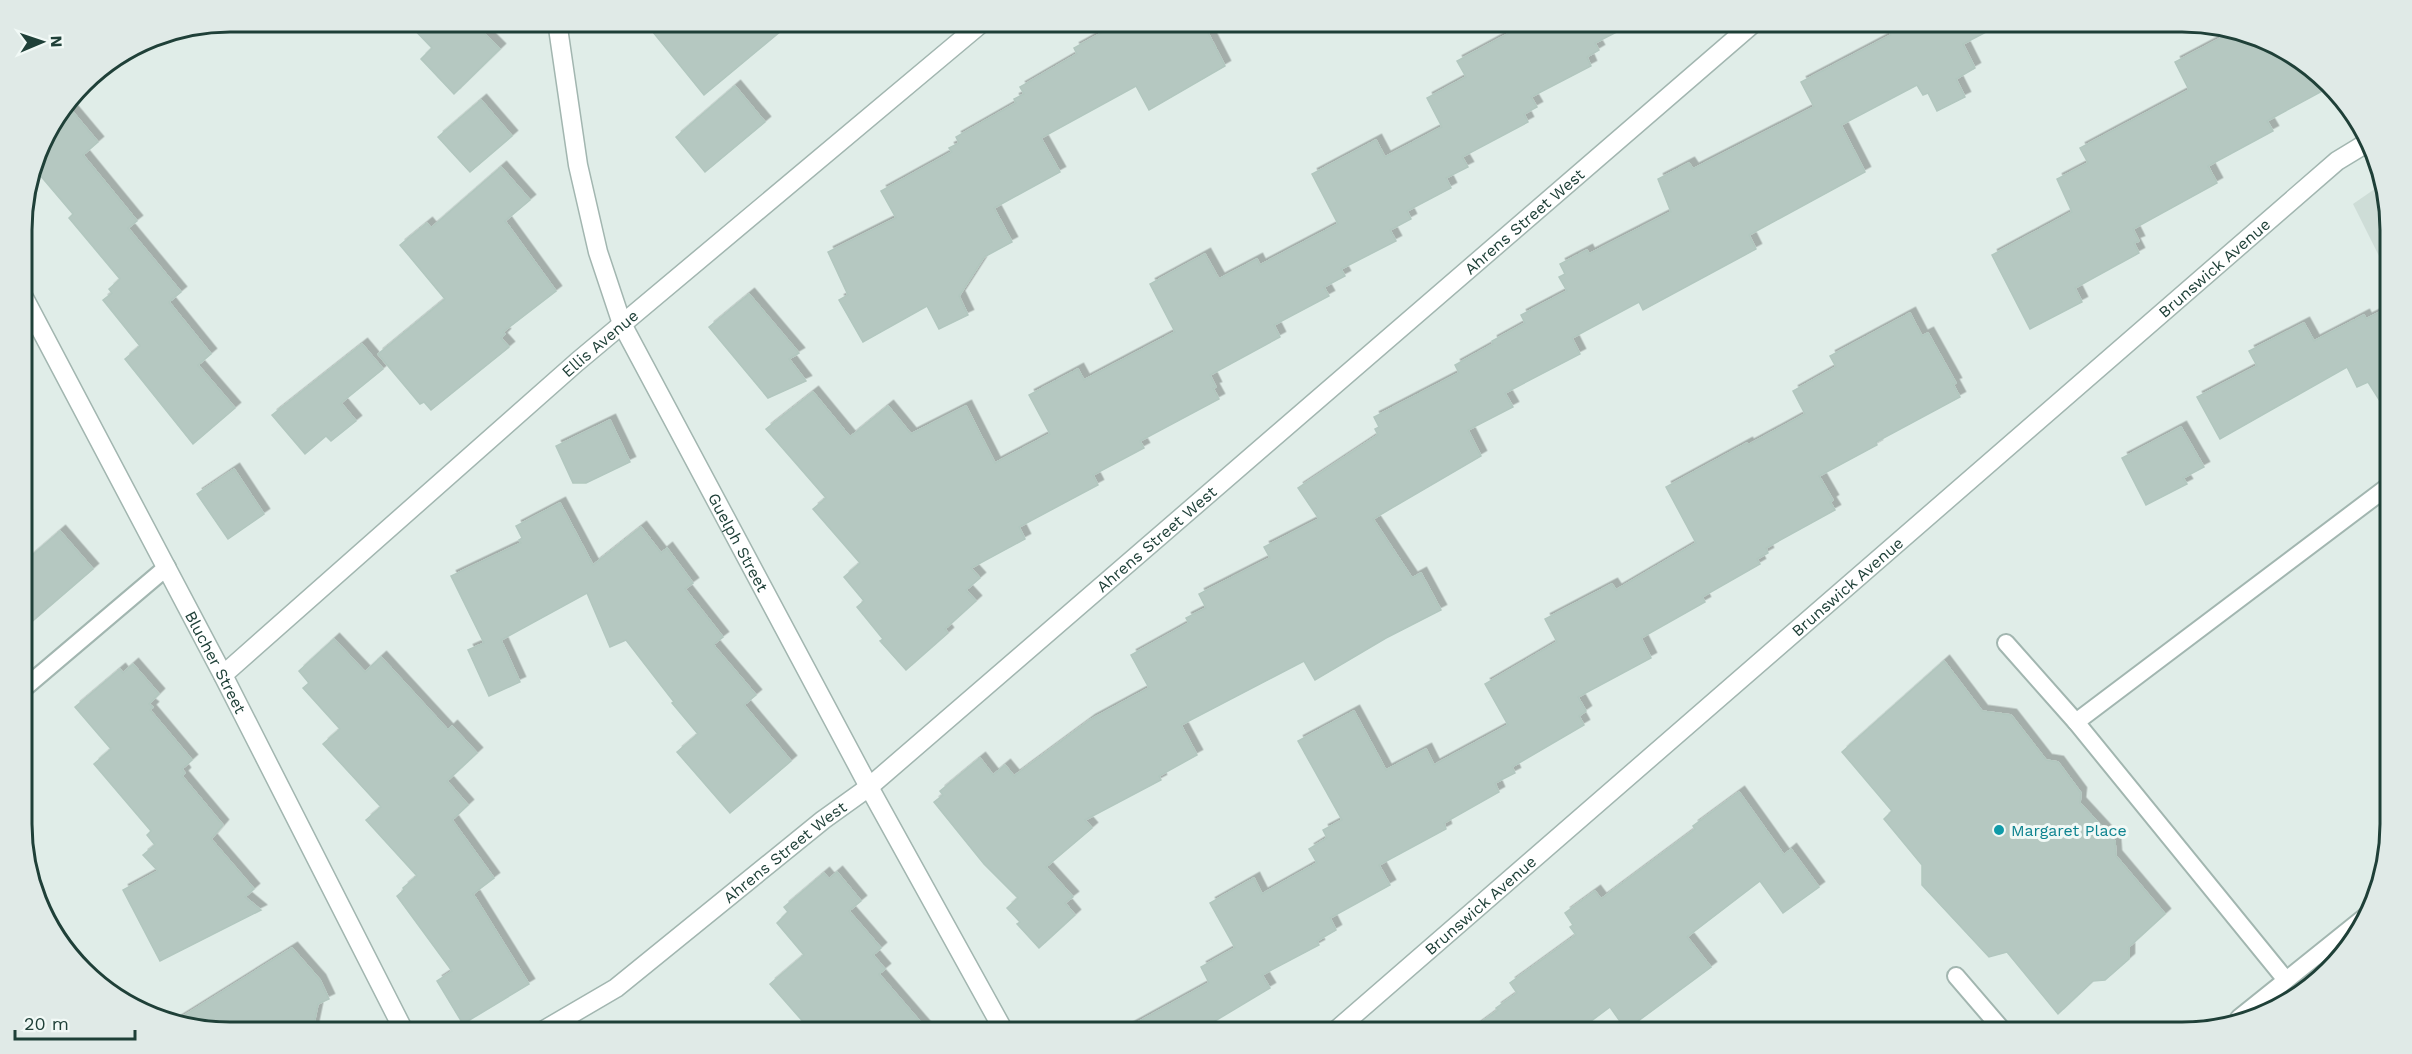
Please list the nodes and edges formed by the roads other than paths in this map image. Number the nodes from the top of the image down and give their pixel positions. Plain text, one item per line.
1 (559, 32) edge
2 (971, 32) edge
3 (1743, 32) edge
4 (2361, 146) edge
5 (32, 319) edge
6 (622, 324) junction
7 (2380, 493) edge
8 (167, 567) junction
9 (2006, 643) dead end
10 (223, 675) junction
11 (32, 682) edge
12 (2076, 722) junction
13 (869, 786) junction
14 (2351, 928) edge
15 (1956, 976) dead end
16 (2286, 980) junction
17 (2247, 1012) edge
18 (399, 1022) edge
19 (558, 1022) edge
20 (999, 1022) edge
21 (1346, 1022) edge
22 (1996, 1022) edge

1 - 6 street, Guelph Street
2 - 6 street, Ellis Avenue
3 - 13 street, Ahrens Street West
4 - 21 street, Brunswick Avenue
5 - 8 street, Blucher Street
6 - 10 street, Ellis Avenue
6 - 13 street, Guelph Street
7 - 12 lane
8 - 10 street, Blucher Street
8 - 11 lane
9 - 12 lane
10 - 18 street, Blucher Street
12 - 16 lane
13 - 19 street, Ahrens Street West
13 - 20 street, Guelph Street
14 - 16 lane
15 - 22 lane
16 - 17 lane

